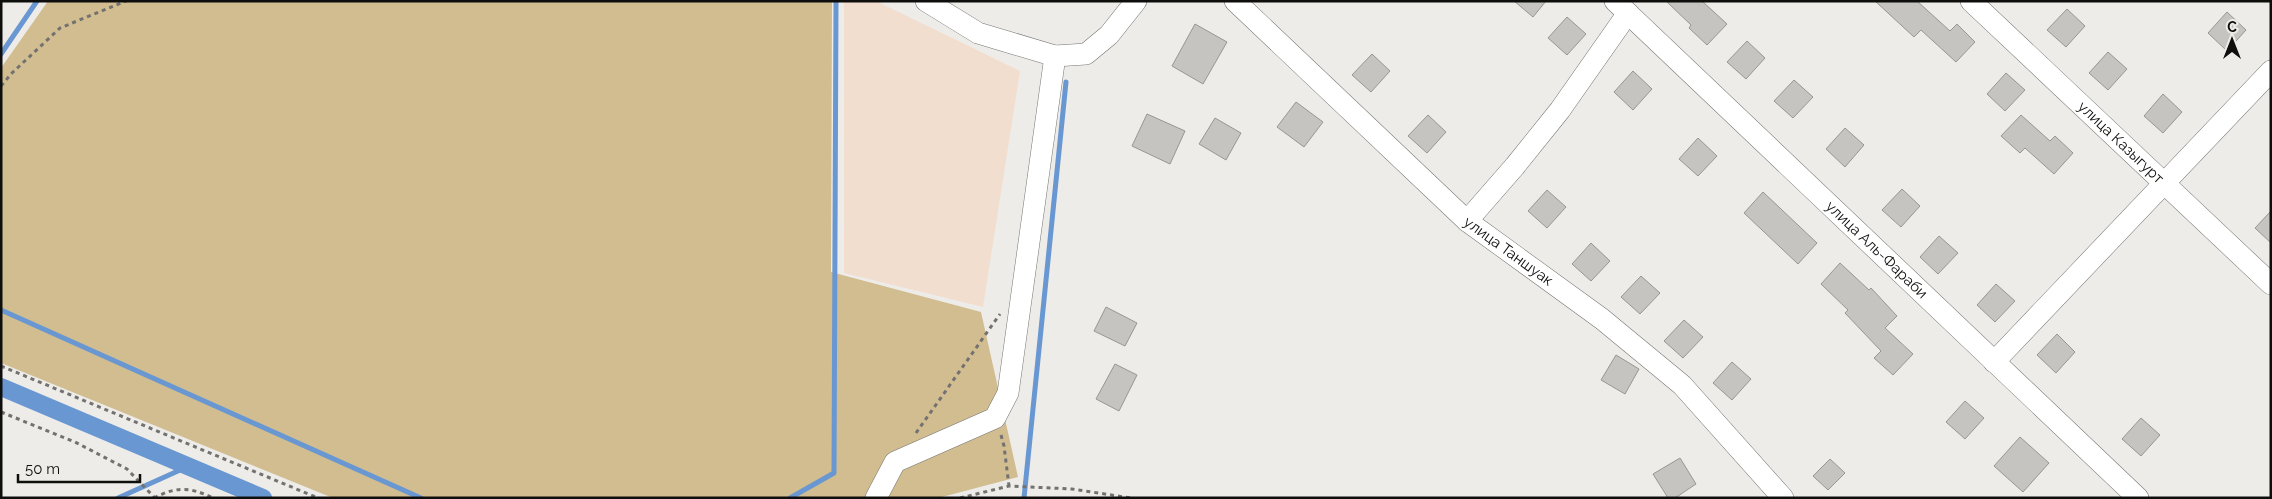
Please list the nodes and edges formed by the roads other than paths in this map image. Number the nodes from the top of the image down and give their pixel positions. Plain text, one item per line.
1 (926, 1) edge
2 (1136, 1) edge
3 (1235, 1) edge
4 (1970, 1) edge
5 (1622, 7) edge
6 (1055, 56) junction
7 (2271, 71) edge
8 (2165, 182) junction
9 (1466, 221) junction
10 (2271, 284) edge
11 (1994, 362) junction
12 (876, 498) edge
13 (1783, 498) edge
14 (2138, 498) edge

1 - 6 street
2 - 6 street
3 - 9 street, улица Таншуак
4 - 8 street, улица Казыгурт
5 - 9 street
5 - 11 street, улица Аль-Фараби
6 - 12 street
7 - 8 street
8 - 10 street, улица Казыгурт
8 - 11 street
9 - 13 street, улица Таншуак
11 - 14 street, улица Аль-Фараби

